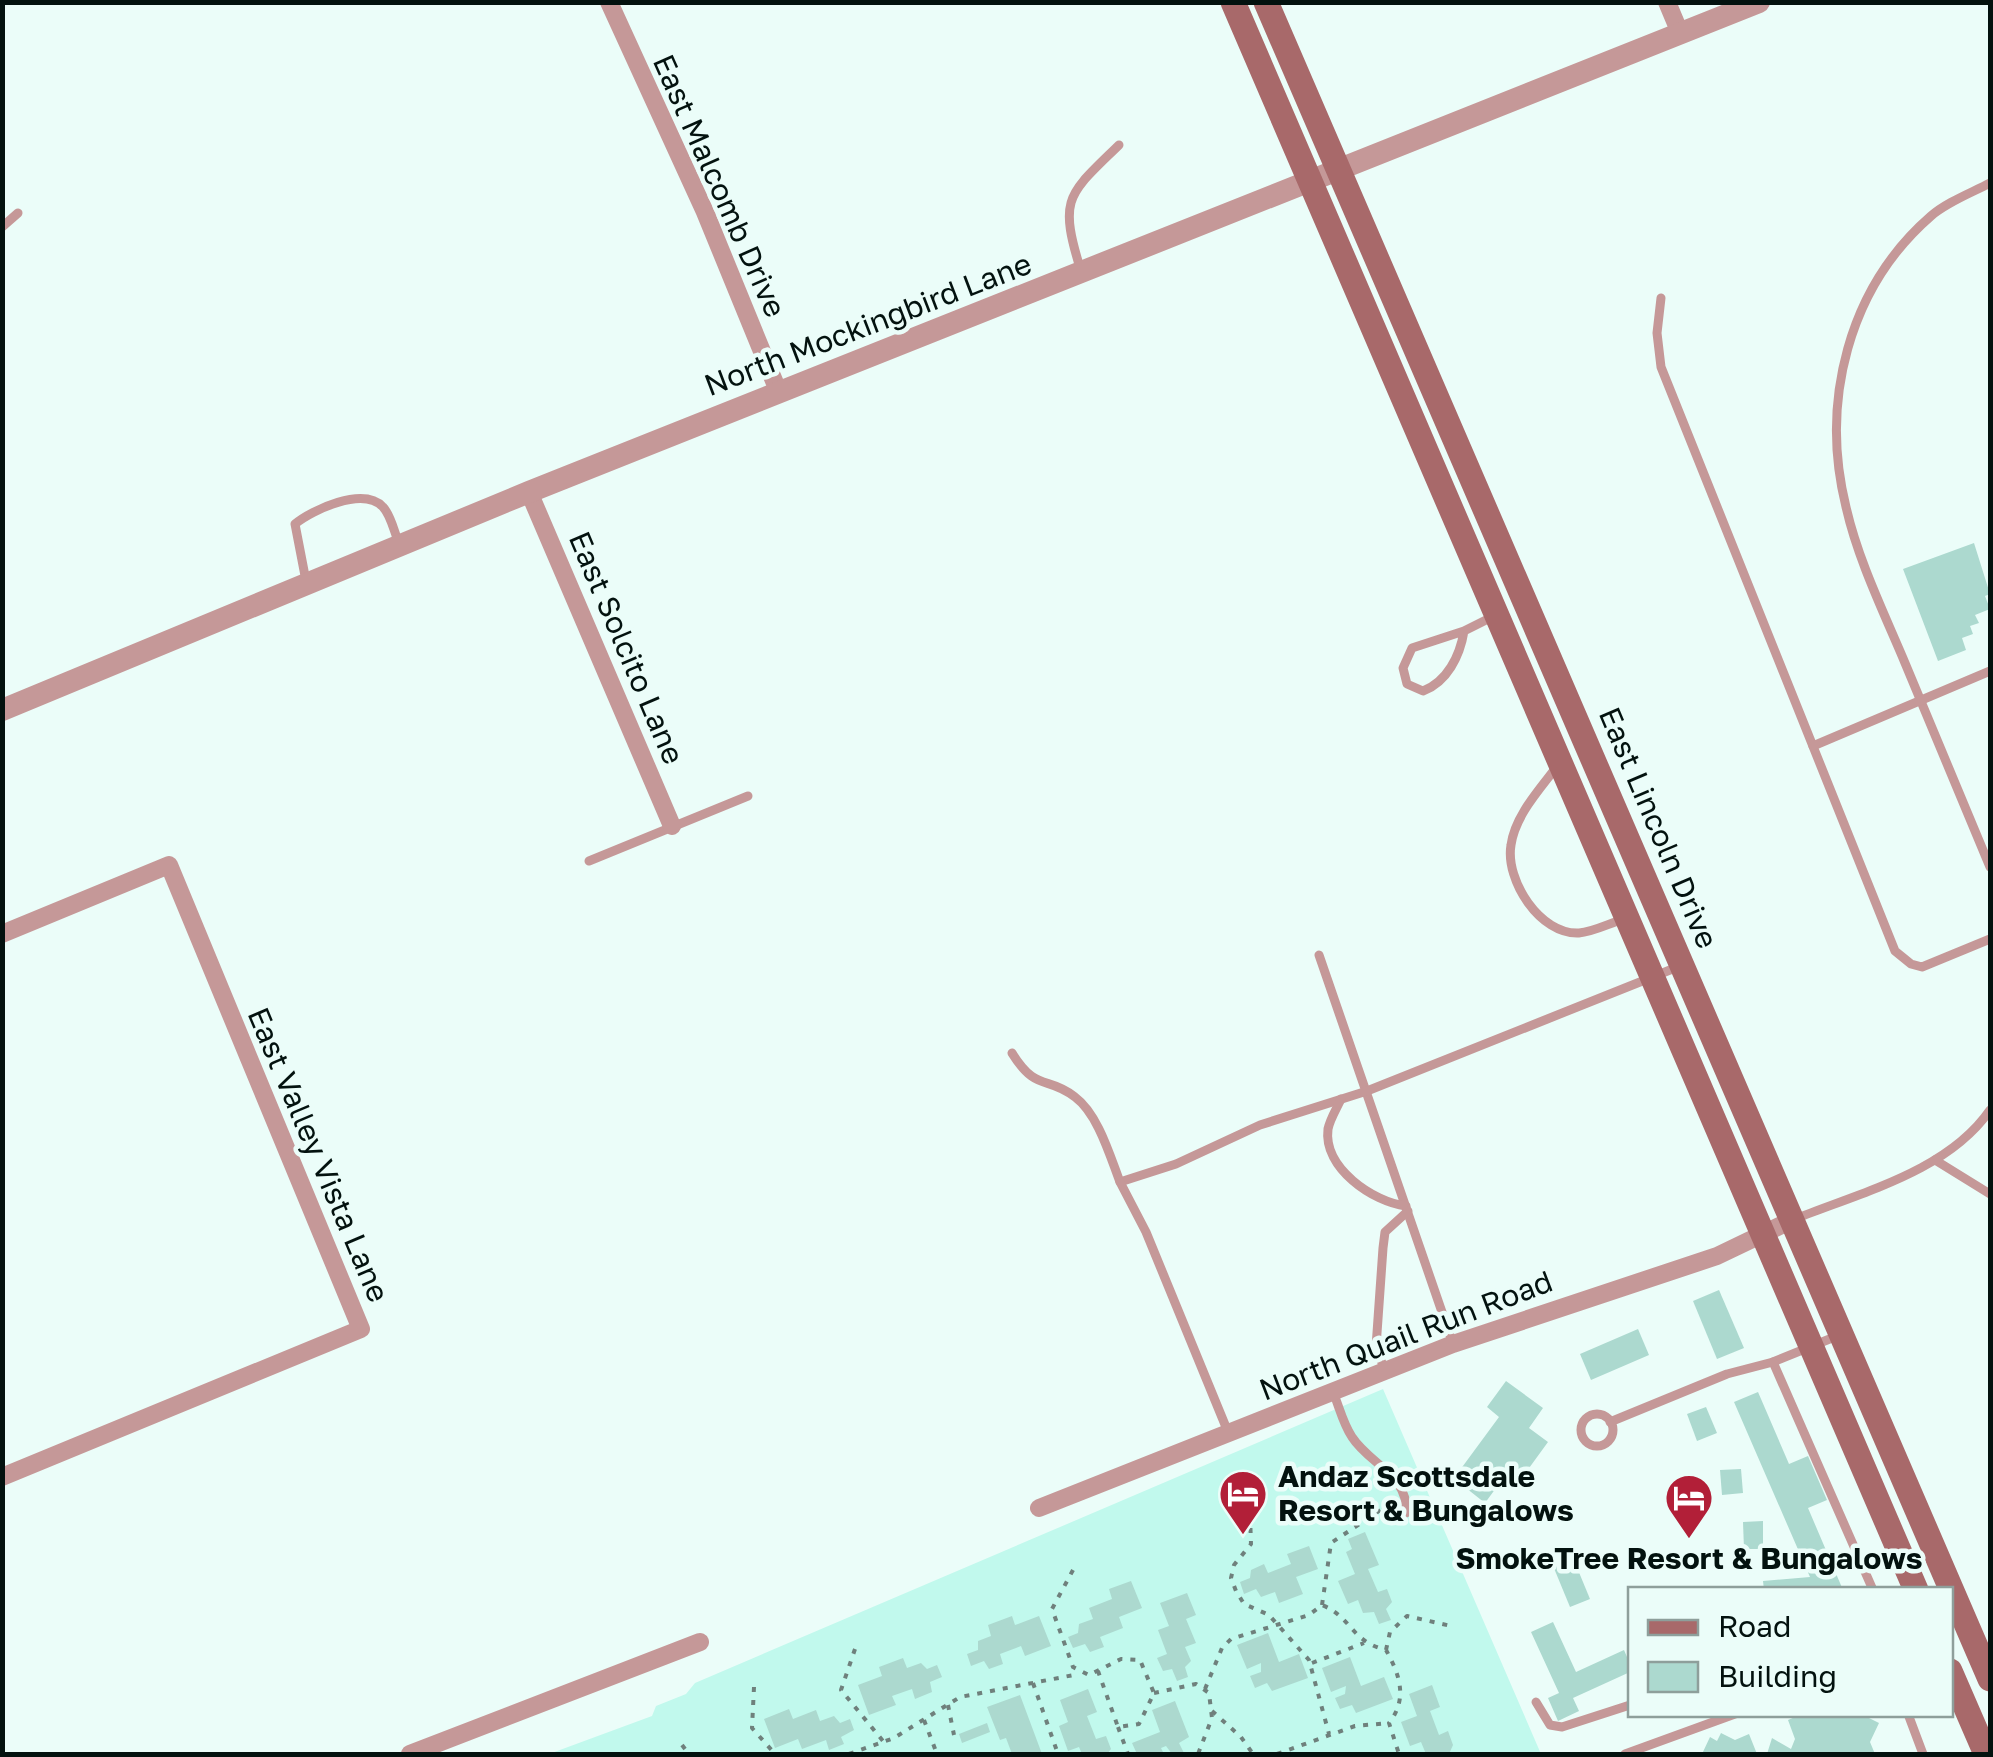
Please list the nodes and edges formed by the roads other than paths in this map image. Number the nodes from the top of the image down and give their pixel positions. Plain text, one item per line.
1 (609, 2) edge
2 (1233, 2) edge
3 (1266, 2) edge
4 (1666, 2) edge
5 (1759, 2) edge
6 (1680, 33) junction
7 (1120, 145) dead end
8 (1339, 172) junction
9 (1990, 183) edge
10 (1310, 184) junction
11 (18, 213) dead end
12 (2, 227) edge
13 (1082, 274) junction
14 (1661, 298) dead end
15 (778, 393) junction
16 (528, 492) junction
17 (400, 546) junction
18 (307, 584) junction
19 (1529, 610) junction
20 (1498, 618) junction
21 (1464, 631) junction
22 (1990, 671) edge
23 (1920, 700) junction
24 (2, 710) edge
25 (1812, 746) junction
26 (1560, 763) junction
27 (748, 796) dead end
28 (672, 826) junction
29 (590, 860) dead end
30 (1990, 867) edge
31 (1628, 918) junction
32 (2, 934) edge
33 (1990, 938) edge
34 (1319, 955) dead end
35 (1682, 965) junction
36 (1653, 978) junction
37 (1012, 1053) dead end
38 (1367, 1091) junction
39 (1341, 1099) junction
40 (1990, 1110) edge
41 (1985, 1125) edge
42 (1936, 1160) junction
43 (1120, 1182) junction
44 (1990, 1194) edge
45 (1407, 1208) junction
46 (1792, 1220) junction
47 (1764, 1231) junction
48 (1842, 1334) junction
49 (1453, 1344) junction
50 (1813, 1346) junction
51 (1773, 1362) junction
52 (1385, 1371) junction
53 (1332, 1392) junction
54 (1610, 1422) dead end
55 (1228, 1433) junction
56 (2, 1477) edge
57 (1039, 1508) dead end
58 (1406, 1513) dead end
59 (1946, 1575) junction
60 (1871, 1587) edge
61 (1914, 1587) edge
62 (1919, 1587) edge
63 (1950, 1587) edge
64 (1954, 1602) edge
65 (700, 1642) dead end
66 (1953, 1678) edge
67 (1990, 1679) edge
68 (1536, 1702) dead end
69 (1628, 1706) edge
70 (1727, 1717) edge
71 (1909, 1717) edge
72 (1633, 1753) edge
73 (410, 1754) edge
74 (1923, 1754) edge
75 (1986, 1754) edge

1 - 15 street, East Malcomb Drive
2 - 10 main road, East Lincoln Drive
3 - 8 main road, East Lincoln Drive
4 - 6 street
5 - 6 street, North Mockingbird Lane
6 - 8 street, North Mockingbird Lane
7 - 13 lane
8 - 10 street, North Mockingbird Lane
8 - 19 main road, East Lincoln Drive
9 - 23 lane
10 - 13 street, North Mockingbird Lane
10 - 20 main road, East Lincoln Drive
11 - 12 lane
13 - 15 street, North Mockingbird Lane
14 - 25 lane
15 - 16 street, North Mockingbird Lane
16 - 17 street, North Mockingbird Lane
16 - 28 street, East Solcito Lane
17 - 18 street, North Mockingbird Lane
17 - 18 lane
18 - 24 street, North Mockingbird Lane
19 - 20 main road
19 - 35 main road, East Lincoln Drive
20 - 21 lane
20 - 26 main road, East Lincoln Drive
21 - 21 lane
22 - 23 lane
23 - 25 lane
23 - 30 lane
25 - 33 lane
26 - 31 main road, East Lincoln Drive
26 - 31 lane
27 - 28 lane
28 - 29 lane
31 - 36 main road, East Lincoln Drive
32 - 56 street, East Valley Vista Lane
34 - 38 lane
35 - 36 lane
35 - 46 main road, East Lincoln Drive
36 - 38 lane
36 - 47 main road, East Lincoln Drive
37 - 43 lane
38 - 39 lane
38 - 45 lane
39 - 43 lane
39 - 45 lane
40 - 41 lane
41 - 42 lane
42 - 44 lane
42 - 46 lane
43 - 55 lane
45 - 49 lane
45 - 52 lane
46 - 47 street, North Quail Run Road
46 - 48 main road, East Lincoln Drive
47 - 49 street, North Quail Run Road
47 - 50 main road, East Lincoln Drive
48 - 50 lane
48 - 59 main road, East Lincoln Drive
49 - 52 street, North Quail Run Road
50 - 51 lane
50 - 61 main road, East Lincoln Drive
51 - 54 lane
51 - 60 lane
52 - 53 street, North Quail Run Road
53 - 55 street, North Quail Run Road
53 - 58 lane
55 - 57 street, North Quail Run Road
59 - 62 lane
59 - 63 main road, East Lincoln Drive
64 - 67 main road, East Lincoln Drive
65 - 73 street
66 - 75 main road
68 - 69 lane
70 - 72 lane
71 - 74 lane

